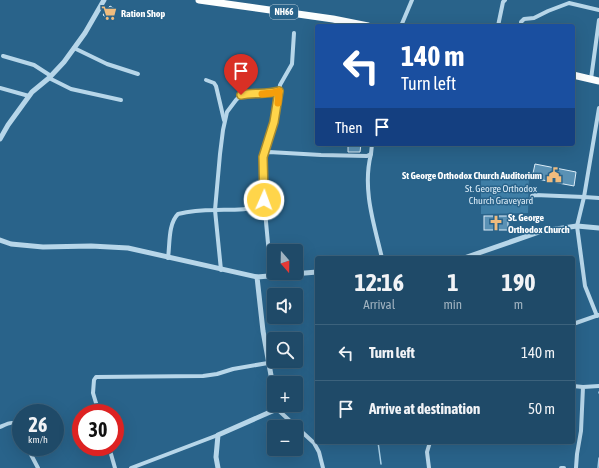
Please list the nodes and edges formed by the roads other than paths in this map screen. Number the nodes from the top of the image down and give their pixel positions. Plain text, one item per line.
1 (104, 0) edge
2 (199, 0) edge
3 (412, 0) edge
4 (505, 0) edge
5 (218, 1) edge
6 (599, 10) edge
7 (599, 20) edge
8 (358, 24) edge
9 (402, 24) edge
10 (498, 24) edge
11 (520, 24) edge
12 (294, 33) dead end
13 (74, 48) junction
14 (3, 56) dead end
15 (138, 74) dead end
16 (575, 75) edge
17 (50, 77) junction
18 (590, 79) junction
19 (206, 80) dead end
20 (599, 81) edge
21 (0, 88) edge
22 (279, 91) junction
23 (29, 96) junction
24 (121, 100) dead end
25 (599, 108) edge
26 (225, 122) junction
27 (0, 139) edge
28 (372, 146) edge
29 (264, 154) junction
30 (371, 154) junction
31 (584, 197) junction
32 (599, 198) edge
33 (264, 200) junction
34 (531, 203) dead end
35 (215, 210) junction
36 (577, 226) junction
37 (599, 228) edge
38 (0, 240) edge
39 (268, 244) edge
40 (382, 256) edge
41 (470, 256) edge
42 (168, 258) junction
43 (220, 270) junction
44 (315, 272) edge
45 (303, 273) edge
46 (267, 276) edge
47 (257, 277) junction
48 (598, 316) edge
49 (575, 323) edge
50 (267, 358) edge
51 (267, 363) edge
52 (575, 386) edge
53 (599, 386) edge
54 (583, 388) junction
55 (96, 404) edge
56 (267, 412) edge
57 (282, 412) edge
58 (12, 422) edge
59 (0, 427) edge
60 (218, 435) junction
61 (429, 444) edge
62 (32, 456) edge
63 (112, 456) edge
64 (38, 468) edge
65 (115, 468) edge
66 (131, 468) edge
67 (218, 468) edge
68 (323, 468) edge
69 (429, 468) edge
70 (576, 468) edge

1 - 13 street
2 - 5 highway, NH66 / NH66
3 - 9 street
4 - 10 street
5 - 8 highway, NH66 / NH66
6 - 11 street
7 - 18 street
12 - 22 street
13 - 15 street
13 - 17 street
14 - 17 street
16 - 18 highway
17 - 23 street
17 - 24 street
18 - 20 highway
19 - 26 street
21 - 23 street
22 - 26 street
22 - 29 street
23 - 27 street
25 - 31 street
26 - 35 street
28 - 30 street
29 - 30 street
29 - 33 street
30 - 40 street
31 - 32 street
31 - 34 street
31 - 36 street
33 - 35 street
33 - 39 street
35 - 42 street
35 - 43 street
36 - 37 street
36 - 41 street
36 - 48 street
38 - 42 street
42 - 43 street
43 - 47 street
44 - 45 street
46 - 47 street
47 - 50 street
48 - 49 street
51 - 55 street
52 - 54 street
53 - 54 street
54 - 70 street
56 - 60 street
57 - 68 street
58 - 59 street
60 - 66 street
60 - 67 street
61 - 69 street
62 - 64 street
63 - 65 street

